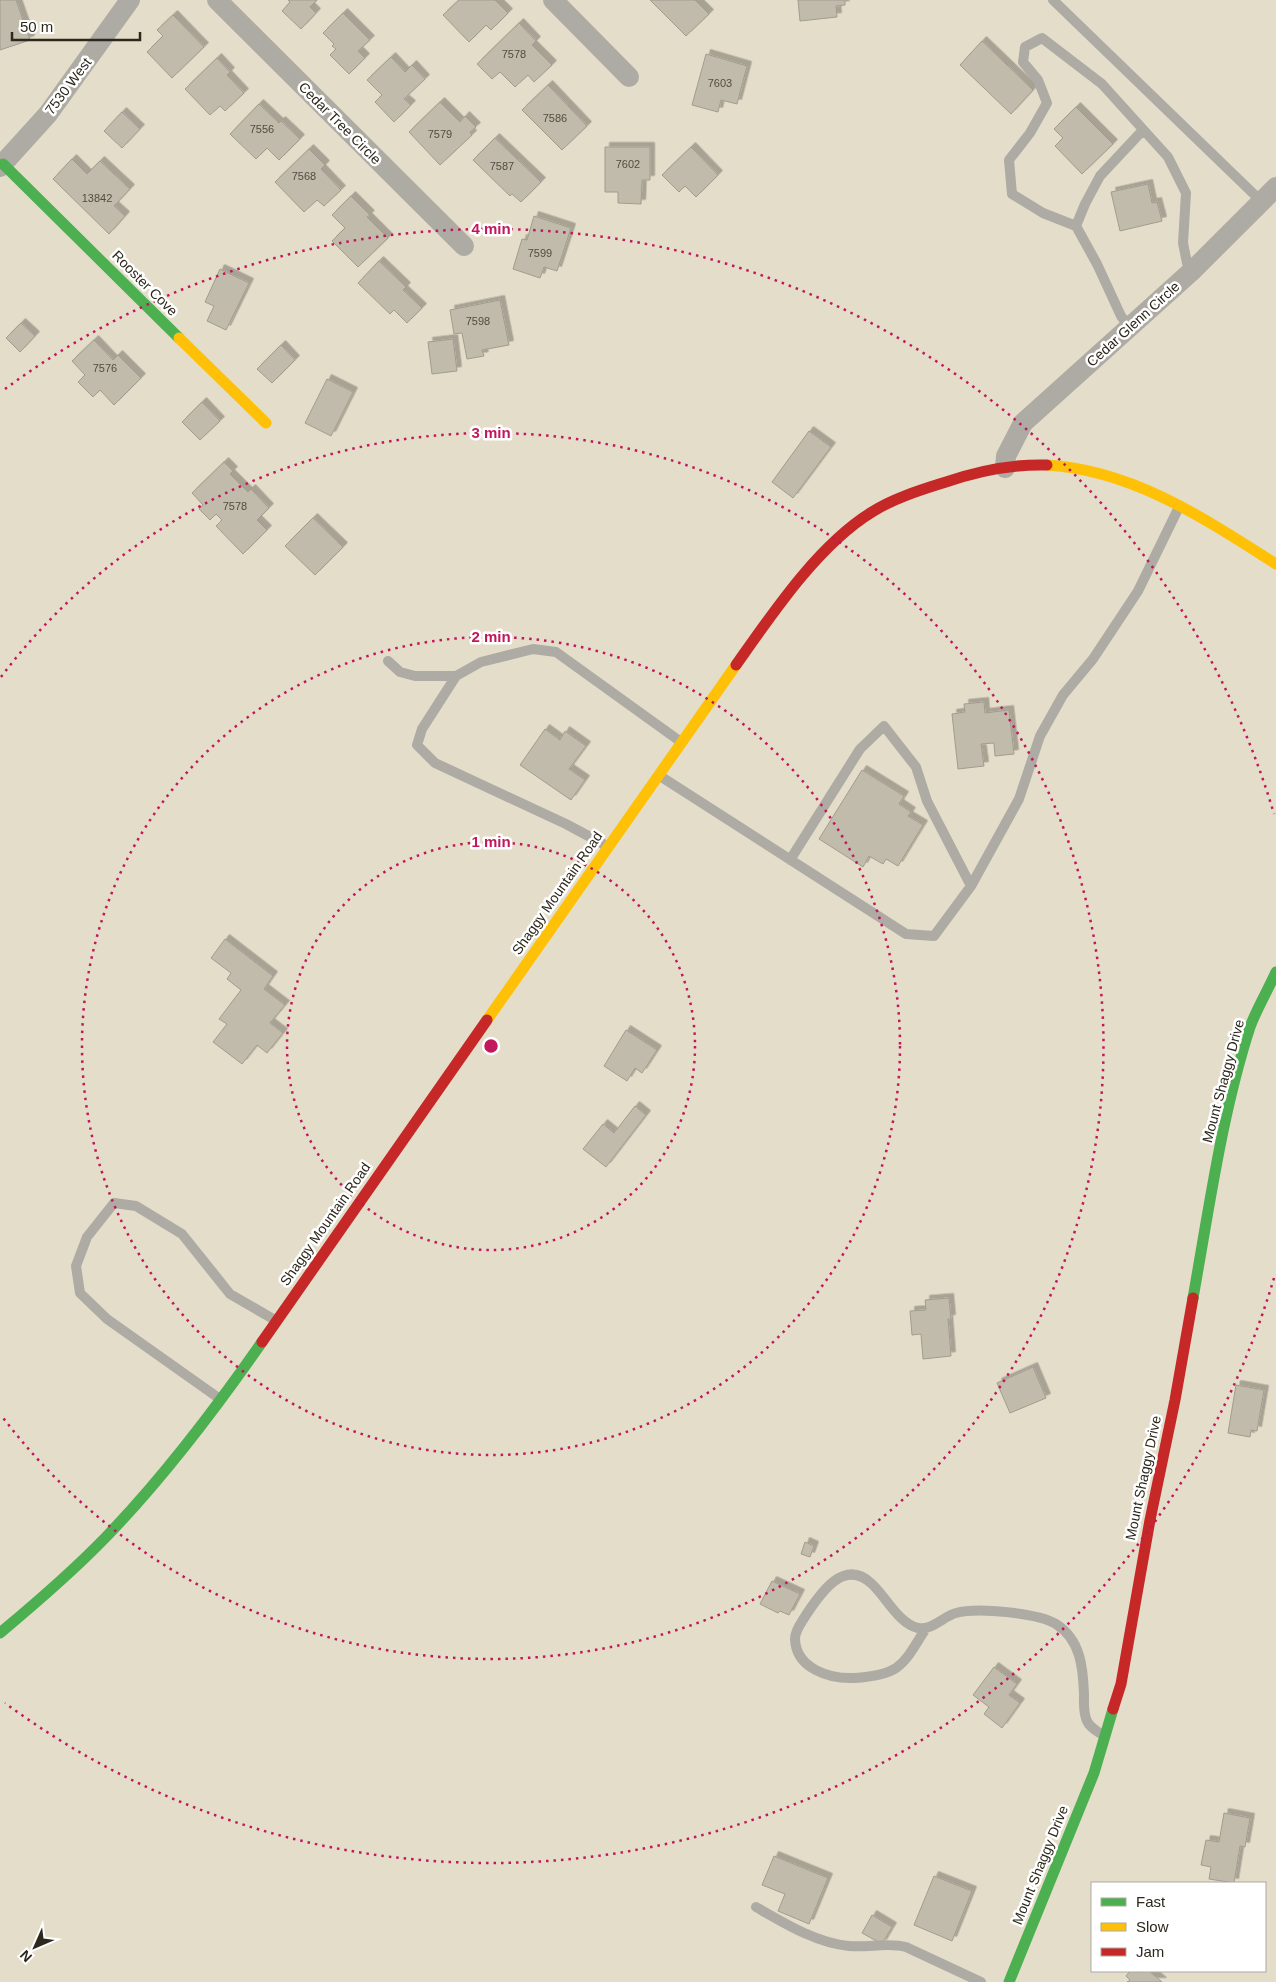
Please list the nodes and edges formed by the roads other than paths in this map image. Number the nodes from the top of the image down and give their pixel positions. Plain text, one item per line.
1 (130, 0) edge
2 (217, 0) edge
3 (553, 0) edge
4 (1053, 0) edge
5 (629, 77) dead end
6 (1143, 130) junction
7 (1, 165) edge
8 (1276, 187) edge
9 (1262, 202) junction
10 (1076, 226) junction
11 (464, 246) dead end
12 (1193, 270) junction
13 (1130, 328) junction
14 (266, 423) dead end
15 (1005, 468) junction
16 (1180, 506) junction
17 (1276, 564) edge
18 (388, 660) dead end
19 (456, 676) junction
20 (681, 742) junction
21 (658, 774) junction
22 (608, 846) junction
23 (790, 860) junction
24 (971, 886) junction
25 (1276, 972) edge
26 (275, 1320) junction
27 (221, 1400) junction
28 (926, 1628) junction
29 (0, 1633) edge
30 (1106, 1737) junction
31 (756, 1907) dead end
32 (981, 1982) edge
33 (1008, 1982) edge

1 - 7 street, 7530 West
2 - 11 street, Cedar Tree Circle
3 - 5 street
4 - 9 lane
6 - 10 lane
6 - 10 lane
6 - 12 lane
7 - 14 street, Rooster Cove
8 - 9 street, Cedar Glenn Circle
9 - 12 street, Cedar Glenn Circle
10 - 13 lane
12 - 13 street, Cedar Glenn Circle
13 - 15 street, Cedar Glenn Circle
15 - 16 street, Shaggy Mountain Road
15 - 20 street, Shaggy Mountain Road
16 - 17 street, Shaggy Mountain Road
16 - 24 lane
18 - 19 lane
19 - 20 lane
19 - 22 lane
20 - 21 street, Shaggy Mountain Road
21 - 22 street, Shaggy Mountain Road
21 - 23 lane
22 - 26 street, Shaggy Mountain Road
23 - 24 lane
23 - 24 lane
25 - 30 street, Mount Shaggy Drive
26 - 27 street, Shaggy Mountain Road
26 - 27 lane
27 - 29 street, Shaggy Mountain Road
28 - 28 lane
28 - 30 lane
30 - 33 street, Mount Shaggy Drive
31 - 32 lane

